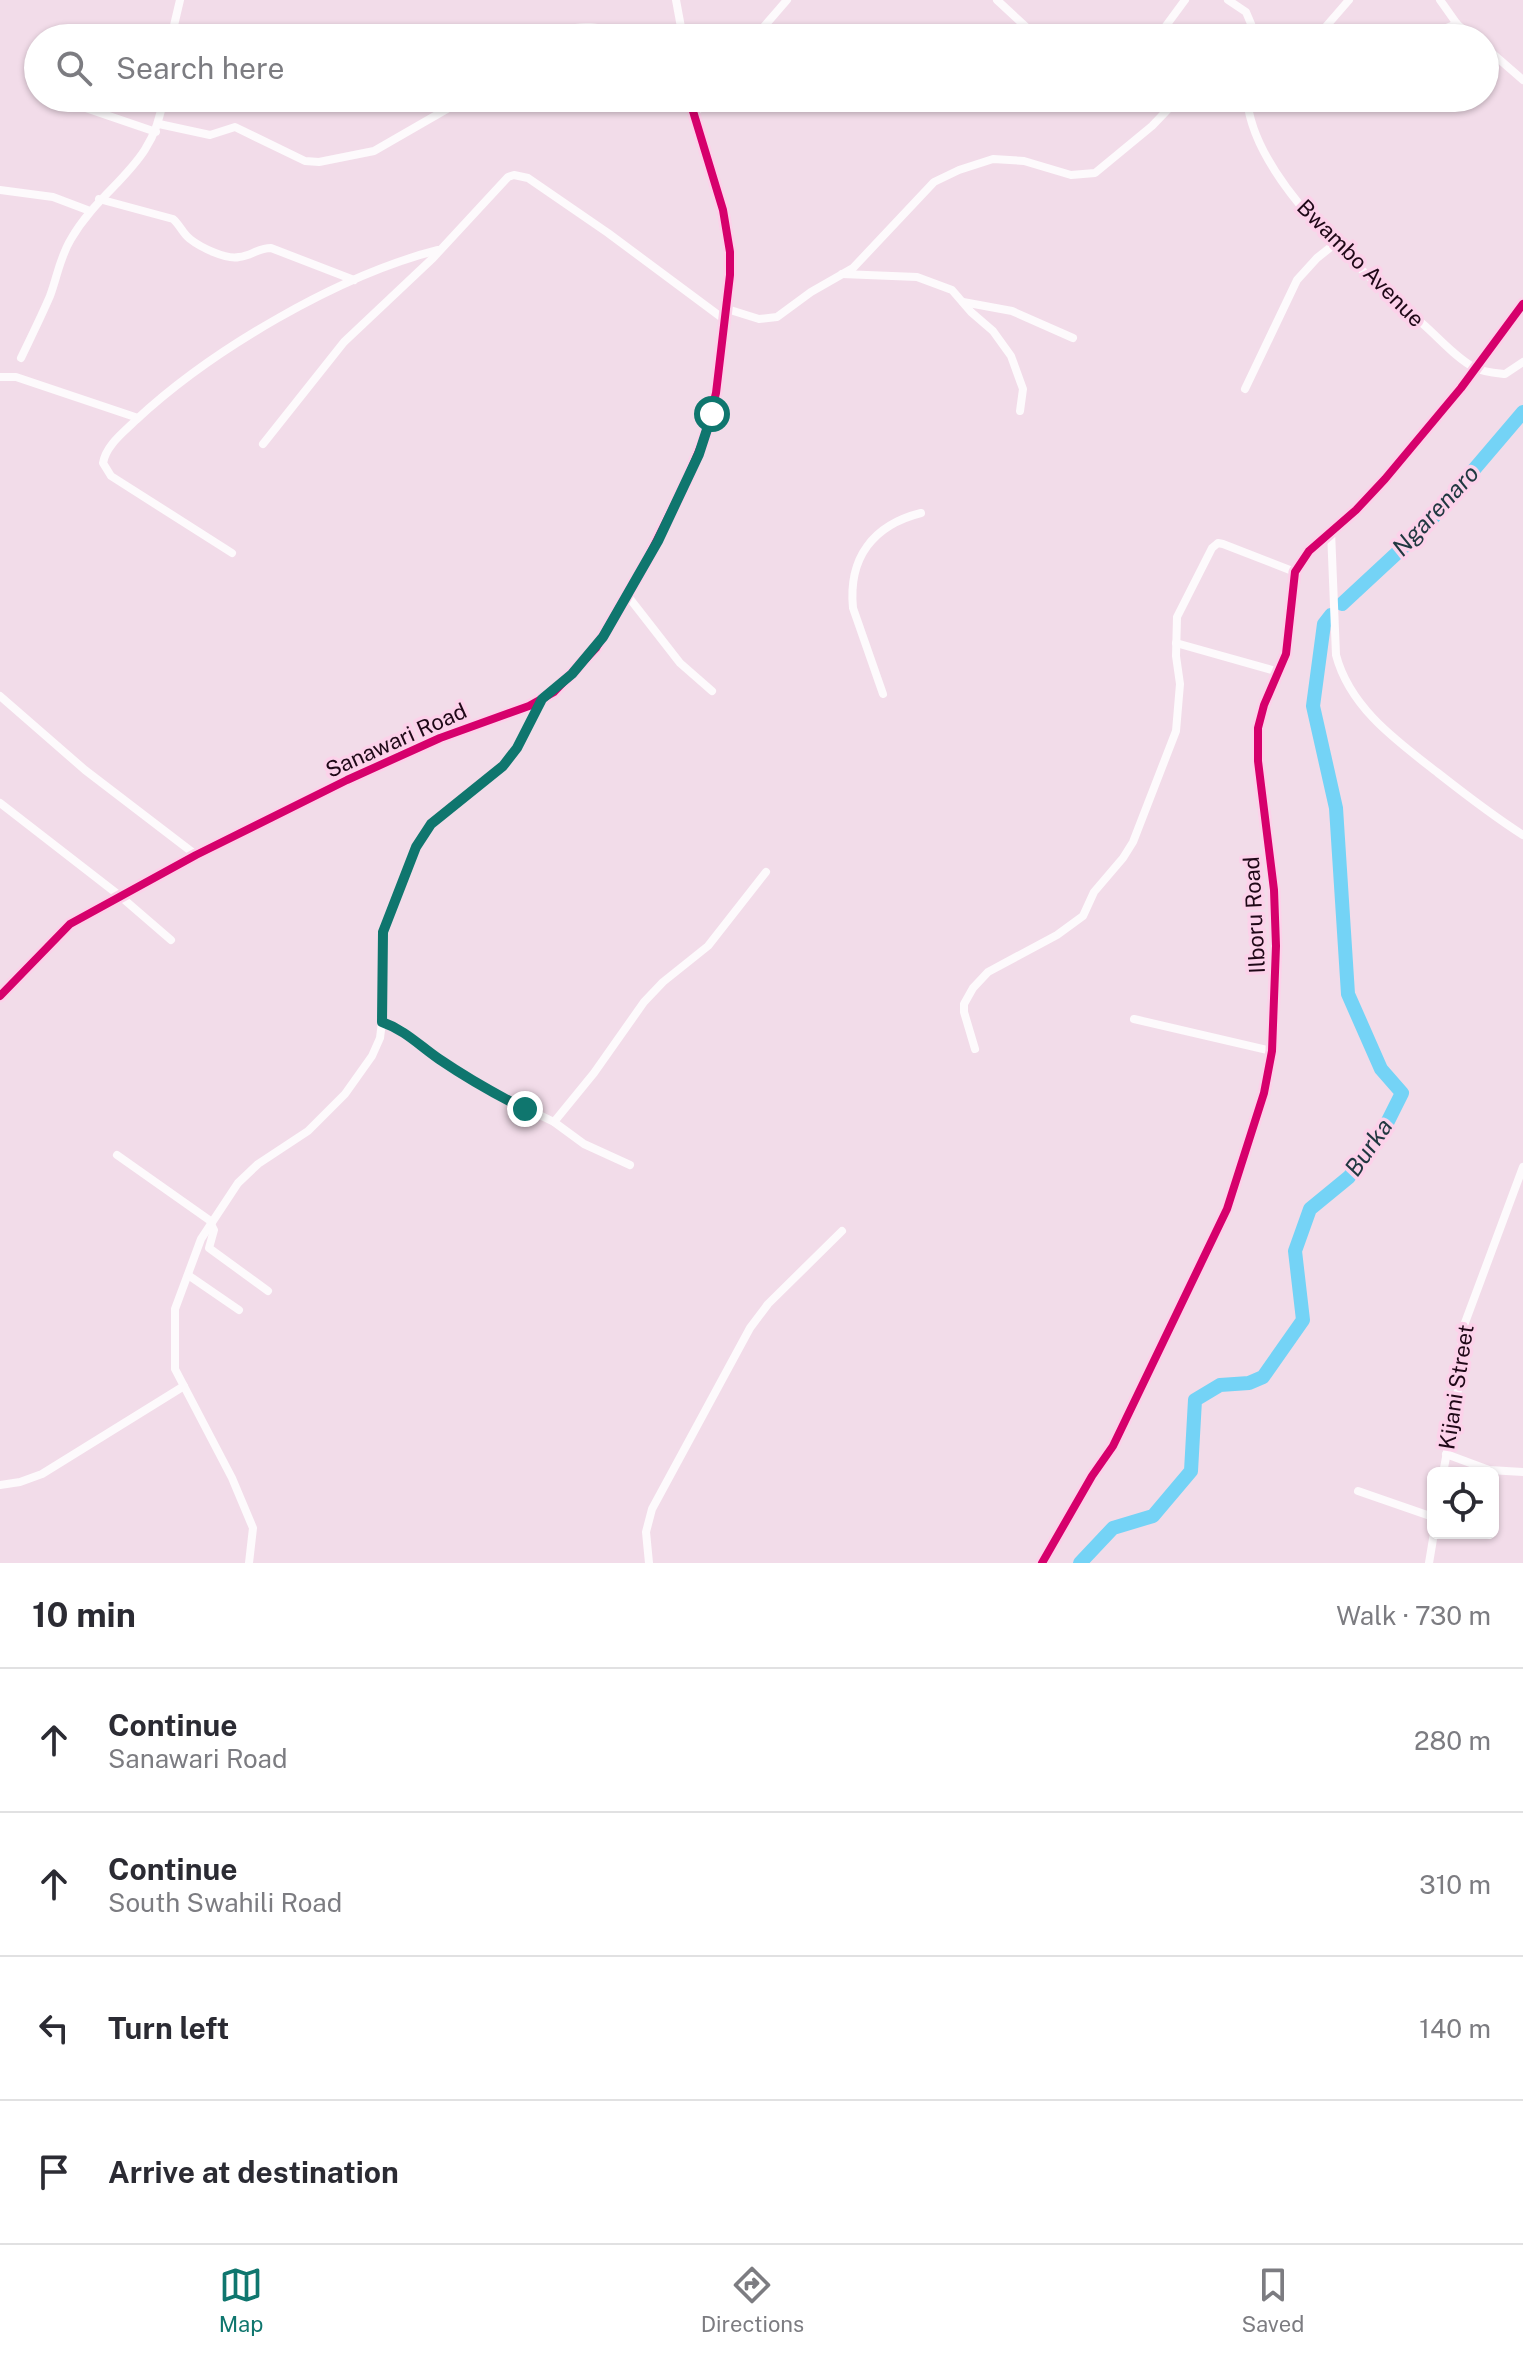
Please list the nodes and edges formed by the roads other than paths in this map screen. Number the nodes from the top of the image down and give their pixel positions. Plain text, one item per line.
1 (180, 0) edge
2 (676, 0) edge
3 (787, 0) edge
4 (997, 0) edge
5 (1185, 0) edge
6 (1228, 0) edge
7 (1349, 0) edge
8 (1440, 0) edge
9 (174, 24) edge
10 (680, 24) edge
11 (766, 24) edge
12 (1023, 24) edge
13 (1167, 24) edge
14 (1251, 24) edge
15 (1328, 24) edge
16 (1457, 24) edge
17 (1499, 59) edge
18 (1523, 80) edge
19 (102, 112) edge
20 (160, 112) edge
21 (442, 112) edge
22 (693, 112) edge
23 (696, 112) edge
24 (1165, 112) edge
25 (1250, 112) edge
26 (694, 115) junction
27 (157, 128) junction
28 (0, 190) edge
29 (99, 199) junction
30 (90, 211) junction
31 (1336, 243) junction
32 (438, 250) junction
33 (841, 274) junction
34 (355, 280) junction
35 (963, 302) junction
36 (1523, 304) edge
37 (727, 309) junction
38 (725, 320) junction
39 (1073, 338) dead end
40 (21, 358) dead end
41 (1523, 362) edge
42 (1476, 369) junction
43 (0, 377) edge
44 (1245, 389) dead end
45 (1020, 411) dead end
46 (138, 418) junction
47 (263, 444) dead end
48 (921, 513) dead end
49 (1331, 531) junction
50 (232, 553) dead end
51 (1295, 572) junction
52 (627, 595) junction
53 (1176, 643) junction
54 (1279, 672) junction
55 (712, 691) dead end
56 (883, 694) dead end
57 (0, 696) edge
58 (542, 699) junction
59 (0, 803) edge
60 (1523, 835) edge
61 (196, 855) junction
62 (766, 872) dead end
63 (120, 896) junction
64 (171, 940) dead end
65 (0, 996) edge
66 (1134, 1019) dead end
67 (382, 1022) junction
68 (975, 1049) dead end
69 (1272, 1051) junction
70 (554, 1122) junction
71 (117, 1155) dead end
72 (630, 1165) dead end
73 (1523, 1167) edge
74 (212, 1223) junction
75 (842, 1231) dead end
76 (188, 1275) junction
77 (268, 1291) dead end
78 (239, 1310) dead end
79 (184, 1386) junction
80 (1446, 1454) junction
81 (1444, 1467) edge
82 (1523, 1472) edge
83 (0, 1485) edge
84 (1358, 1491) dead end
85 (1427, 1515) edge
86 (1433, 1539) edge
87 (249, 1563) edge
88 (649, 1563) edge
89 (1042, 1563) edge
90 (1429, 1563) edge

1 - 9 street
2 - 10 street
3 - 11 street
4 - 12 street
5 - 13 street
6 - 14 street
7 - 15 street
8 - 16 street
17 - 18 street
19 - 27 street
20 - 27 street
21 - 27 street
22 - 26 street, Sanawari Road
23 - 26 street
24 - 33 street
25 - 31 street, Bwambo Avenue
26 - 37 street, Sanawari Road
27 - 29 street
28 - 30 street
29 - 30 street
29 - 34 street
30 - 40 street
31 - 42 street, Bwambo Avenue
31 - 44 street
32 - 34 street
32 - 38 street
32 - 47 street
33 - 35 street
33 - 37 street
34 - 46 street
35 - 39 street
35 - 45 street
36 - 42 street
37 - 38 street, Sanawari Road
38 - 52 street, Sanawari Road
41 - 42 street
42 - 49 street
43 - 46 street
46 - 50 street
48 - 56 street
49 - 51 street
49 - 60 street
51 - 53 street
51 - 54 street, Ilboru Road
52 - 55 street
52 - 58 street, Sanawari Road
53 - 54 street
53 - 68 street
54 - 69 street, Ilboru Road
57 - 61 street
58 - 61 street, Sanawari Road
58 - 67 street
59 - 63 street
61 - 63 street, Sanawari Road
62 - 70 street
63 - 64 street
63 - 65 street, Sanawari Road
66 - 69 street
67 - 70 street
67 - 74 street
69 - 89 street, Ilboru Road
70 - 72 street
71 - 74 street
73 - 80 street, Kijani Street
74 - 76 street
74 - 77 street
75 - 88 street
76 - 78 street
76 - 79 street
79 - 83 street
79 - 87 street
80 - 81 street, Kijani Street
80 - 82 street
84 - 85 street
86 - 90 street

